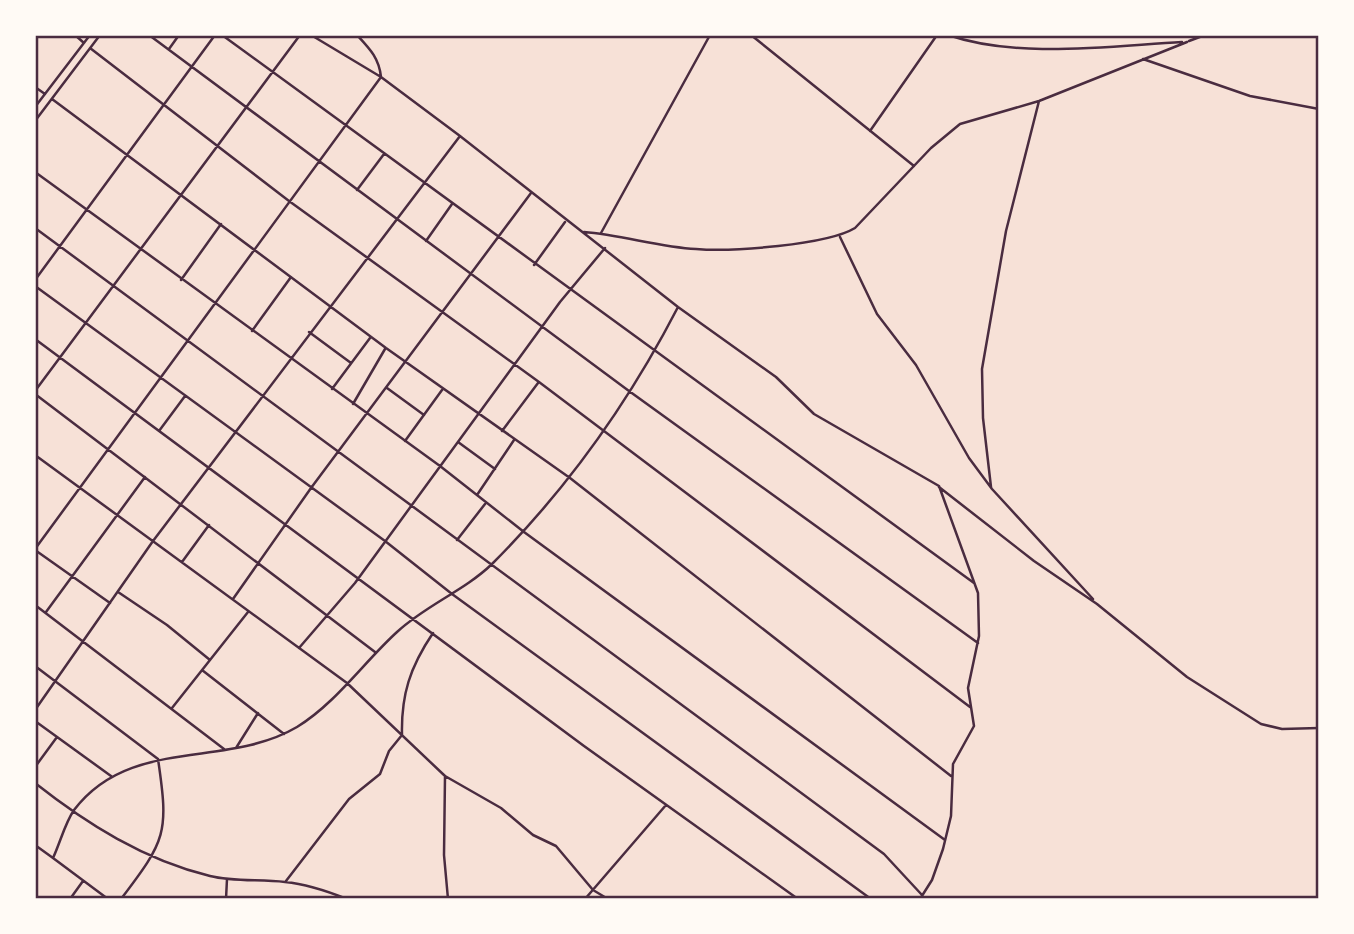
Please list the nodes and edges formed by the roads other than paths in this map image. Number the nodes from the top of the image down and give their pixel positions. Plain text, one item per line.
1 (75, 35) edge
2 (90, 35) edge
3 (100, 35) edge
4 (149, 35) edge
5 (179, 35) edge
6 (215, 35) edge
7 (222, 35) edge
8 (300, 35) edge
9 (311, 35) edge
10 (357, 35) edge
11 (710, 35) edge
12 (751, 35) edge
13 (937, 35) edge
14 (948, 35) edge
15 (1205, 35) edge
16 (1187, 42) junction
17 (84, 43) junction
18 (90, 48) junction
19 (169, 49) junction
20 (1143, 59) junction
21 (191, 66) junction
22 (271, 71) junction
23 (380, 77) junction
24 (35, 87) edge
25 (45, 94) junction
26 (52, 99) junction
27 (1039, 101) junction
28 (162, 104) junction
29 (35, 107) edge
30 (245, 107) junction
31 (1319, 109) edge
32 (35, 121) edge
33 (346, 125) junction
34 (870, 131) junction
35 (460, 135) junction
36 (216, 145) junction
37 (126, 153) junction
38 (384, 154) junction
39 (319, 161) junction
40 (914, 166) junction
41 (35, 172) edge
42 (424, 183) junction
43 (357, 190) junction
44 (531, 193) junction
45 (182, 194) junction
46 (289, 201) junction
47 (452, 205) junction
48 (86, 209) junction
49 (396, 219) junction
50 (565, 221) junction
51 (221, 224) junction
52 (35, 228) edge
53 (581, 232) junction
54 (601, 233) junction
55 (840, 237) junction
56 (498, 238) junction
57 (426, 241) junction
58 (60, 246) junction
59 (605, 248) junction
60 (140, 250) junction
61 (255, 250) junction
62 (367, 258) junction
63 (534, 265) junction
64 (471, 274) junction
65 (291, 276) junction
66 (35, 280) edge
67 (181, 280) junction
68 (35, 286) edge
69 (113, 286) junction
70 (569, 290) junction
71 (215, 304) junction
72 (329, 306) junction
73 (678, 307) junction
74 (441, 313) junction
75 (86, 322) junction
76 (542, 326) junction
77 (252, 331) junction
78 (309, 332) junction
79 (370, 337) junction
80 (35, 339) edge
81 (188, 341) junction
82 (386, 348) junction
83 (652, 351) junction
84 (60, 357) junction
85 (288, 358) junction
86 (406, 362) junction
87 (351, 363) junction
88 (514, 365) junction
89 (161, 377) junction
90 (539, 382) junction
91 (386, 388) junction
92 (332, 389) junction
93 (443, 389) junction
94 (629, 391) junction
95 (35, 392) edge
96 (185, 396) junction
97 (261, 397) junction
98 (353, 404) junction
99 (134, 412) junction
100 (367, 414) junction
101 (478, 414) junction
102 (424, 415) junction
103 (159, 431) junction
104 (502, 431) junction
105 (234, 432) junction
106 (605, 432) junction
107 (515, 439) junction
108 (405, 441) junction
109 (458, 441) junction
110 (107, 449) junction
111 (339, 453) junction
112 (35, 455) edge
113 (440, 466) junction
114 (208, 467) junction
115 (495, 468) junction
116 (145, 477) junction
117 (569, 478) junction
118 (939, 486) junction
119 (79, 487) junction
120 (311, 488) junction
121 (992, 489) junction
122 (477, 495) junction
123 (411, 503) junction
124 (486, 503) junction
125 (181, 504) junction
126 (116, 514) junction
127 (209, 524) junction
128 (286, 524) junction
129 (524, 532) junction
130 (457, 540) junction
131 (153, 541) junction
132 (385, 541) junction
133 (35, 549) edge
134 (182, 562) junction
135 (259, 562) junction
136 (490, 565) junction
137 (72, 576) junction
138 (359, 578) junction
139 (976, 585) junction
140 (118, 592) junction
141 (452, 594) junction
142 (233, 599) junction
143 (110, 603) junction
144 (1097, 604) junction
145 (35, 605) edge
146 (249, 611) junction
147 (46, 612) junction
148 (329, 616) junction
149 (412, 618) junction
150 (433, 634) junction
151 (84, 641) junction
152 (978, 643) junction
153 (299, 648) junction
154 (375, 652) junction
155 (210, 660) junction
156 (35, 666) edge
157 (202, 670) junction
158 (55, 682) junction
159 (347, 683) junction
160 (970, 707) junction
161 (172, 708) junction
162 (35, 710) edge
163 (258, 713) junction
164 (35, 721) edge
165 (1319, 728) edge
166 (284, 734) junction
167 (402, 735) junction
168 (57, 737) junction
169 (236, 748) junction
170 (224, 749) junction
171 (158, 759) junction
172 (35, 767) edge
173 (111, 776) junction
174 (445, 776) junction
175 (951, 776) junction
176 (35, 783) edge
177 (666, 805) junction
178 (72, 812) junction
179 (945, 840) junction
180 (35, 845) edge
181 (153, 856) junction
182 (53, 858) junction
183 (228, 878) junction
184 (83, 881) junction
185 (286, 882) junction
186 (593, 890) junction
187 (921, 897) edge
188 (70, 899) edge
189 (108, 899) edge
190 (121, 899) edge
191 (226, 899) edge
192 (347, 899) edge
193 (448, 899) edge
194 (585, 899) edge
195 (608, 899) edge
196 (798, 899) edge
197 (871, 899) edge

1 - 17 street
2 - 17 street
3 - 18 street
4 - 19 street
5 - 19 street
6 - 21 street
7 - 22 street
8 - 22 street
9 - 23 street
10 - 23 street
11 - 54 street
12 - 34 street
13 - 34 street
14 - 16 street
15 - 16 street
16 - 20 street
17 - 25 street
18 - 26 street
18 - 28 street
19 - 21 street
20 - 27 street
20 - 31 street
21 - 28 street
21 - 30 street
22 - 30 street
22 - 33 street
23 - 33 street
23 - 35 street
24 - 25 street
25 - 29 street
26 - 32 street
26 - 37 street
27 - 40 street
27 - 121 street
28 - 36 street
28 - 37 street
30 - 36 street
30 - 39 street
33 - 38 street
33 - 39 street
34 - 40 street
35 - 42 street
35 - 44 street
36 - 45 street
36 - 46 street
37 - 45 street
37 - 48 street
38 - 42 street
38 - 43 street
39 - 43 street
39 - 46 street
40 - 55 street
41 - 48 street
42 - 47 street
42 - 49 street
43 - 49 street
44 - 50 street
44 - 56 street
45 - 51 street
45 - 60 street
46 - 61 street
46 - 62 street
47 - 56 street
47 - 57 street
48 - 58 street
48 - 60 street
49 - 57 street
49 - 62 street
50 - 53 street
50 - 63 street
51 - 61 street
51 - 67 street
52 - 58 street
53 - 54 street
53 - 59 street
54 - 55 street
55 - 121 street
56 - 63 street
56 - 64 street
57 - 64 street
58 - 66 street
58 - 69 street
59 - 70 street
59 - 73 street
60 - 67 street
60 - 69 street
61 - 65 street
61 - 71 street
62 - 72 street
62 - 74 street
63 - 70 street
64 - 74 street
64 - 76 street
65 - 72 street
65 - 77 street
67 - 71 street
68 - 75 street
69 - 75 street
69 - 81 street
70 - 76 street
70 - 83 street
71 - 77 street
71 - 81 street
72 - 78 street
72 - 79 street
73 - 83 street
73 - 118 street
74 - 86 street
74 - 88 street
75 - 84 street
75 - 89 street
76 - 88 street
76 - 94 street
77 - 85 street
78 - 85 street
78 - 87 street
79 - 82 street
79 - 87 street
80 - 84 street
81 - 89 street
81 - 97 street
82 - 86 street
82 - 98 street
83 - 94 street
83 - 139 street
84 - 95 street
84 - 99 street
85 - 92 street
85 - 97 street
86 - 91 street
86 - 93 street
87 - 92 street
88 - 90 street
88 - 101 street
89 - 96 street
89 - 99 street
90 - 104 street
90 - 106 street
91 - 100 street
91 - 102 street
92 - 98 street
93 - 101 street
93 - 102 street
94 - 106 street
94 - 152 street
95 - 110 street
96 - 103 street
96 - 105 street
97 - 105 street
97 - 111 street
98 - 100 street
99 - 103 street
99 - 110 street
100 - 108 street
100 - 111 street
101 - 104 street
101 - 109 street
102 - 108 street
103 - 114 street
104 - 107 street
105 - 114 street
105 - 120 street
106 - 117 street
106 - 160 street
107 - 115 street
107 - 117 street
108 - 113 street
109 - 113 street
109 - 115 street
110 - 116 street
110 - 119 street
111 - 120 street
111 - 123 street
112 - 119 street
113 - 122 street
113 - 123 street
114 - 125 street
114 - 128 street
115 - 122 street
116 - 125 street
116 - 126 street
117 - 129 street
117 - 175 street
118 - 139 street
118 - 144 street
119 - 126 street
119 - 133 street
120 - 128 street
120 - 132 street
121 - 144 street
122 - 124 street
123 - 130 street
123 - 132 street
124 - 129 street
124 - 130 street
125 - 127 street
125 - 131 street
126 - 131 street
126 - 137 street
127 - 134 street
127 - 135 street
128 - 135 street
128 - 138 street
129 - 136 street
129 - 179 street
130 - 136 street
131 - 134 street
131 - 140 street
132 - 138 street
132 - 141 street
133 - 137 street
134 - 142 street
135 - 142 street
135 - 148 street
136 - 141 street
136 - 187 street
137 - 143 street
137 - 147 street
138 - 148 street
138 - 149 street
139 - 152 street
140 - 143 street
140 - 155 street
141 - 149 street
141 - 197 street
142 - 146 street
143 - 151 street
144 - 165 street
145 - 147 street
146 - 153 street
146 - 155 street
147 - 151 street
148 - 153 street
148 - 154 street
149 - 150 street
149 - 154 street
150 - 167 street
150 - 177 street
151 - 158 street
151 - 161 street
152 - 160 street
153 - 159 street
154 - 159 street
155 - 157 street
156 - 158 street
157 - 161 street
157 - 163 street
158 - 162 street
158 - 171 street
159 - 166 street
159 - 167 street
160 - 175 street
161 - 170 street
163 - 166 street
163 - 169 street
164 - 168 street
166 - 169 street
167 - 174 street
167 - 185 street
168 - 172 street
168 - 173 street
169 - 170 street
170 - 171 street
171 - 173 street
171 - 181 street
173 - 178 street
174 - 186 street
174 - 193 street
175 - 179 street
176 - 178 street
177 - 186 street
177 - 196 street
178 - 181 street
178 - 182 street
179 - 187 street
180 - 182 street
181 - 183 street
181 - 190 street
182 - 184 street
183 - 185 street
183 - 191 street
184 - 188 street
184 - 189 street
185 - 192 street
186 - 194 street
186 - 195 street

